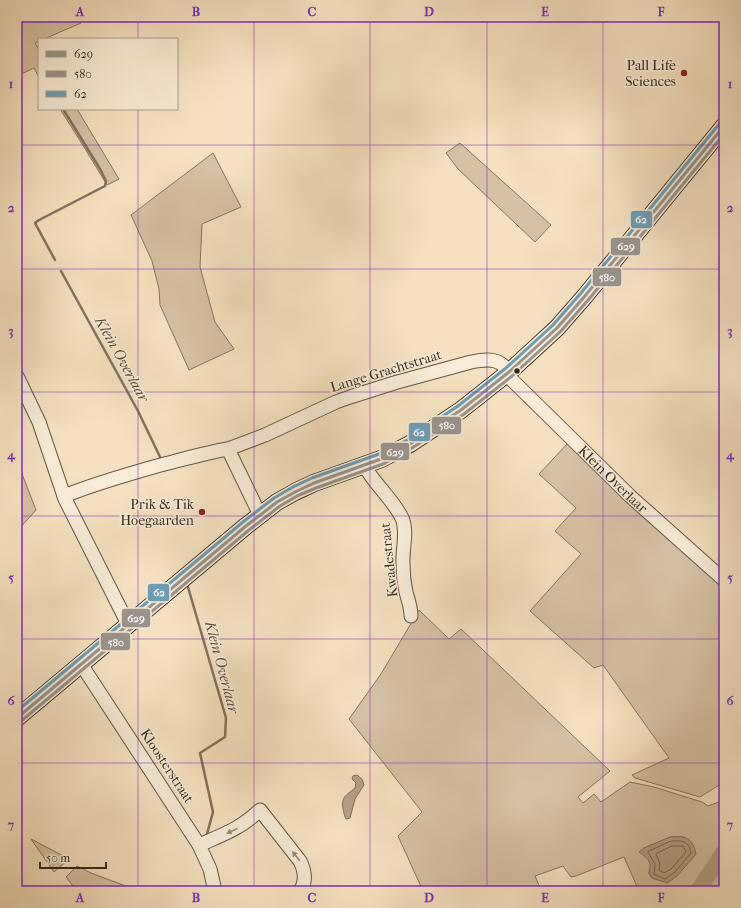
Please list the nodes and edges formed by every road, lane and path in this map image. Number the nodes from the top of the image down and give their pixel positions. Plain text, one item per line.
1 (724, 126) edge
2 (509, 372) junction
3 (17, 376) edge
4 (228, 449) junction
5 (364, 465) junction
6 (64, 496) junction
7 (260, 515) junction
8 (724, 580) edge
9 (411, 616) dead end
10 (128, 624) junction
11 (81, 664) junction
12 (17, 718) edge
13 (199, 845) junction
14 (215, 891) edge
15 (300, 891) edge

1 - 2 main road
2 - 4 street, Lange Grachtstraat
2 - 5 main road
2 - 8 street, Klein Overlaar
3 - 6 street
4 - 6 street, Lange Grachtstraat
4 - 7 street
5 - 7 main road
5 - 9 street, Kwadestraat
6 - 10 street
7 - 10 main road
10 - 11 main road
11 - 12 main road
11 - 13 street, Kloosterstraat
13 - 14 street, Kloosterstraat
15 -> 13 street

